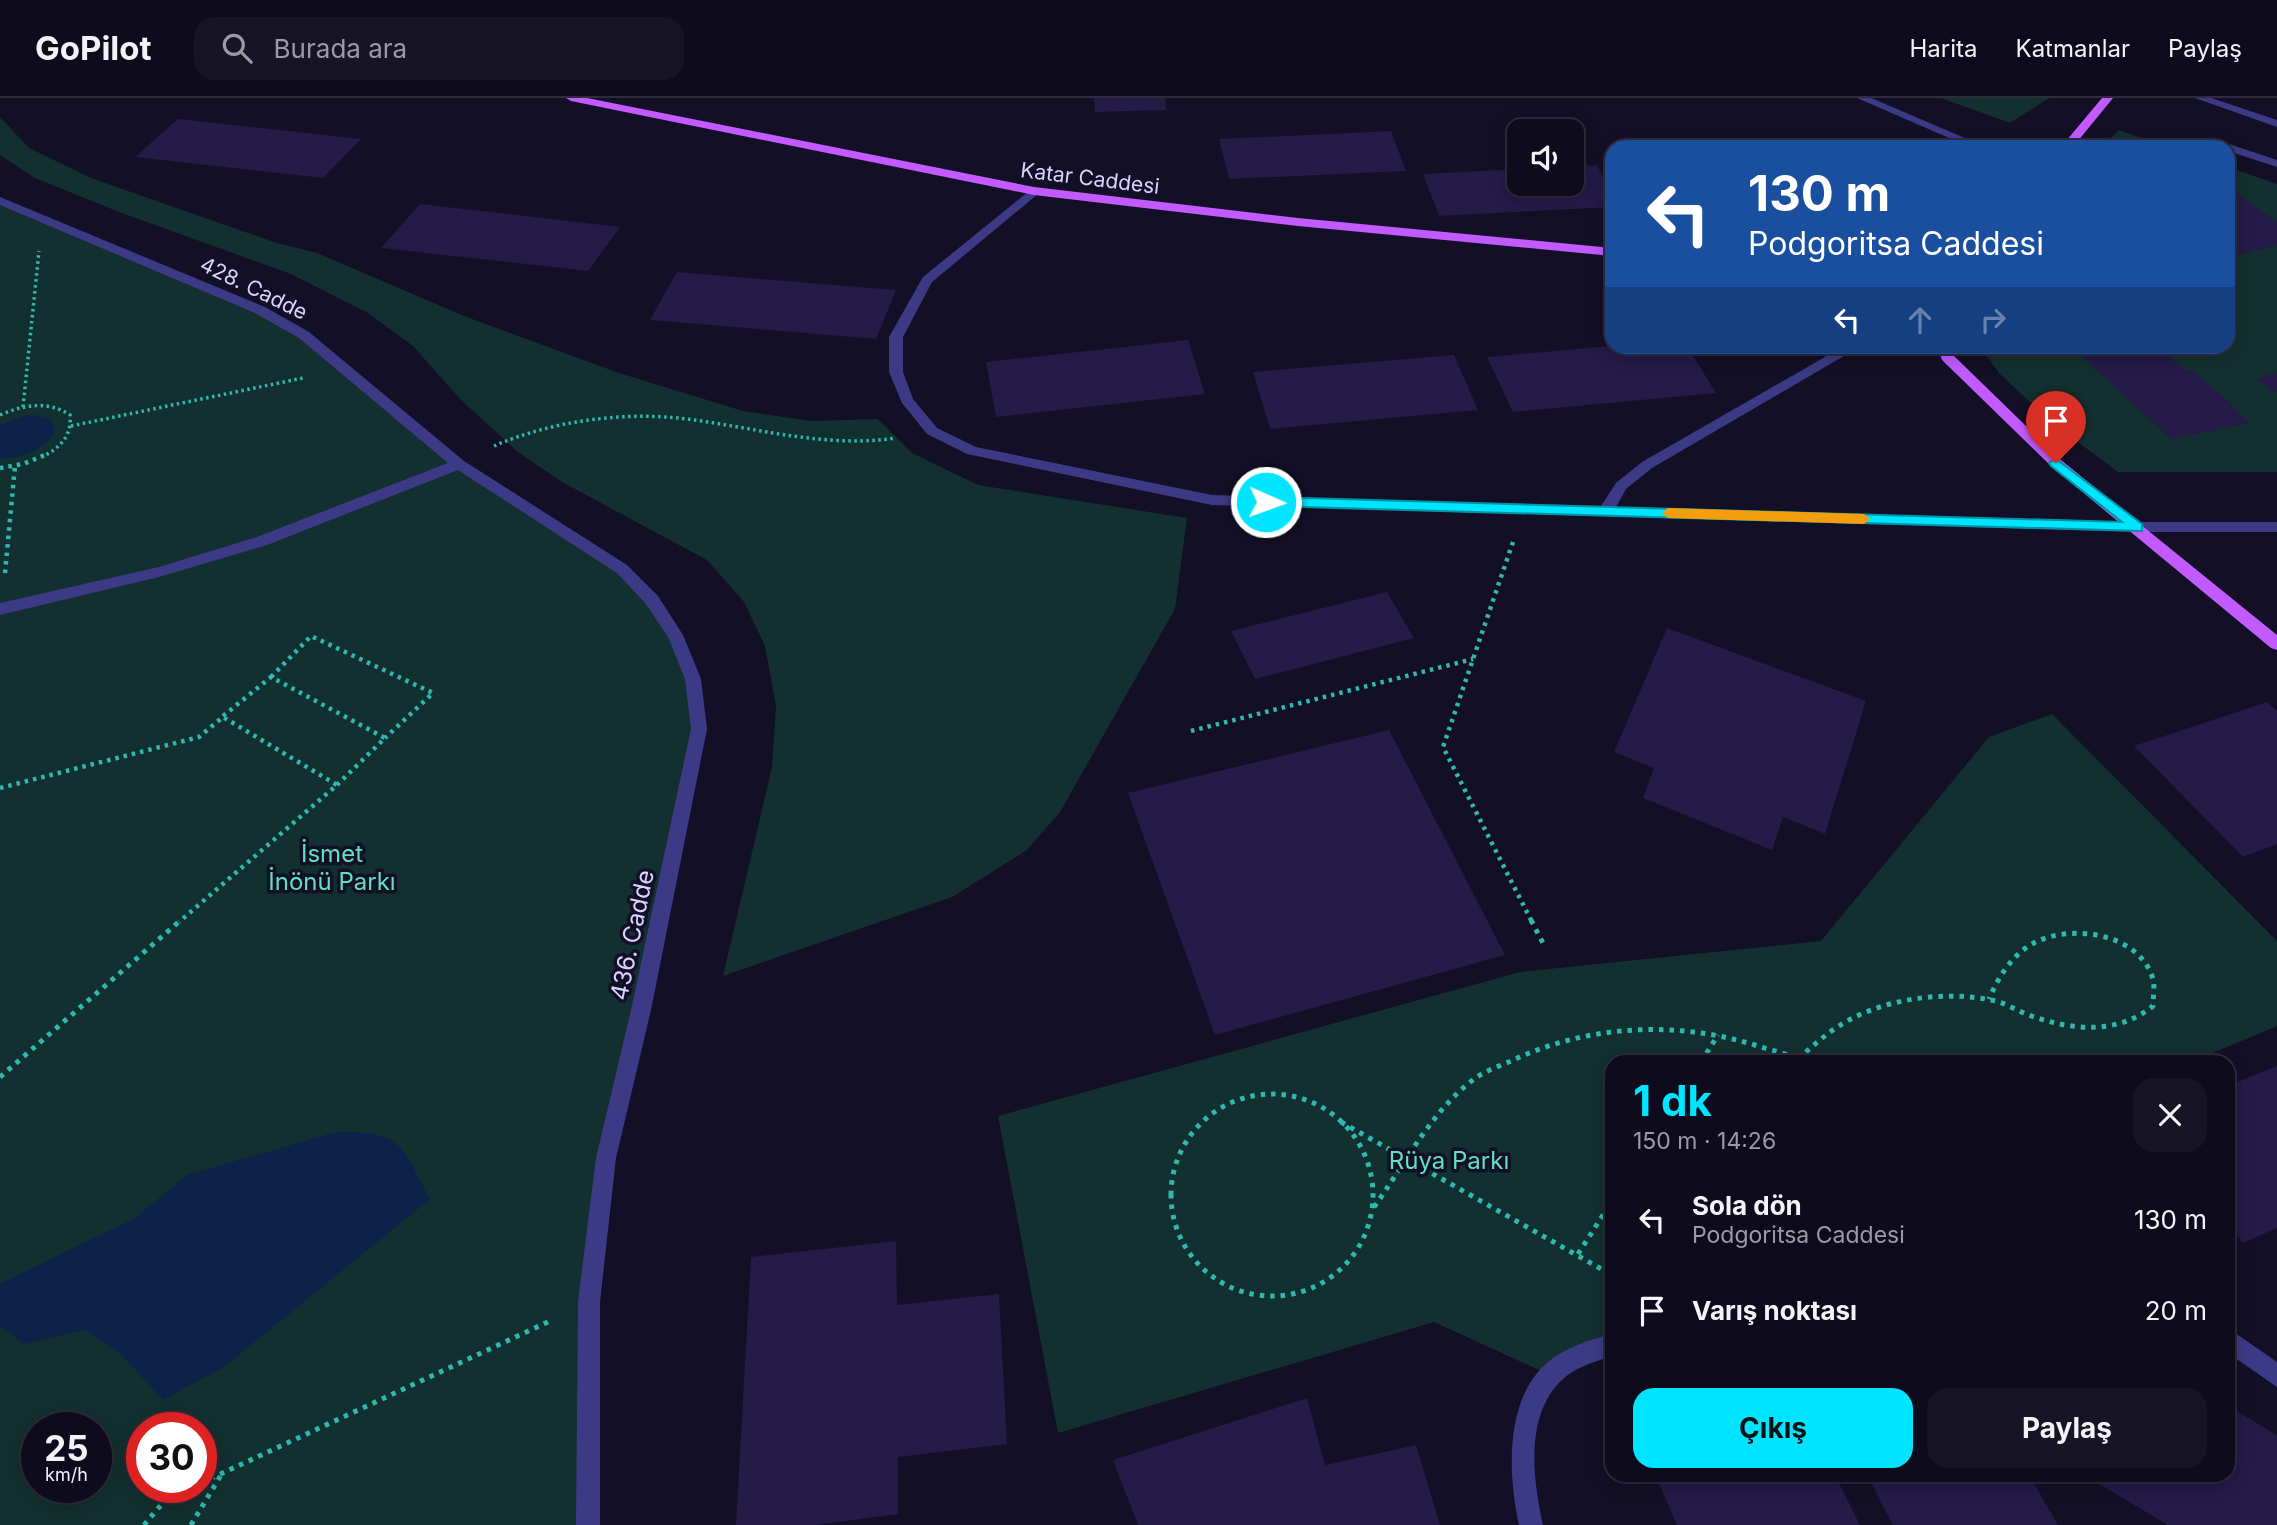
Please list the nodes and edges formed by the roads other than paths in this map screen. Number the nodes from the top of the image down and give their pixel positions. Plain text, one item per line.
1 (571, 98) edge
2 (1862, 98) edge
3 (2108, 98) edge
4 (2200, 98) edge
5 (2277, 124) edge
6 (1963, 140) edge
7 (2073, 140) edge
8 (2235, 150) edge
9 (2277, 164) edge
10 (1034, 191) junction
11 (0, 201) edge
12 (1605, 251) edge
13 (1841, 354) edge
14 (1946, 354) edge
15 (459, 464) junction
16 (1606, 511) junction
17 (2137, 527) junction
18 (2277, 527) edge
19 (1, 609) edge
20 (2277, 644) edge
21 (2235, 1344) edge
22 (1605, 1347) edge
23 (2277, 1376) edge
24 (588, 1525) edge
25 (1531, 1525) edge

1 - 10 main road, Katar Caddesi
2 - 6 street
3 - 7 main road
4 - 5 street
8 - 9 street
10 - 12 main road, Katar Caddesi
10 - 16 street
11 - 15 street, 428. Cadde
13 - 16 street
14 - 17 main road
15 - 19 street
15 - 24 street, 436. Cadde
16 - 17 street
17 - 18 street
17 - 20 main road
21 - 23 street
22 - 25 street

